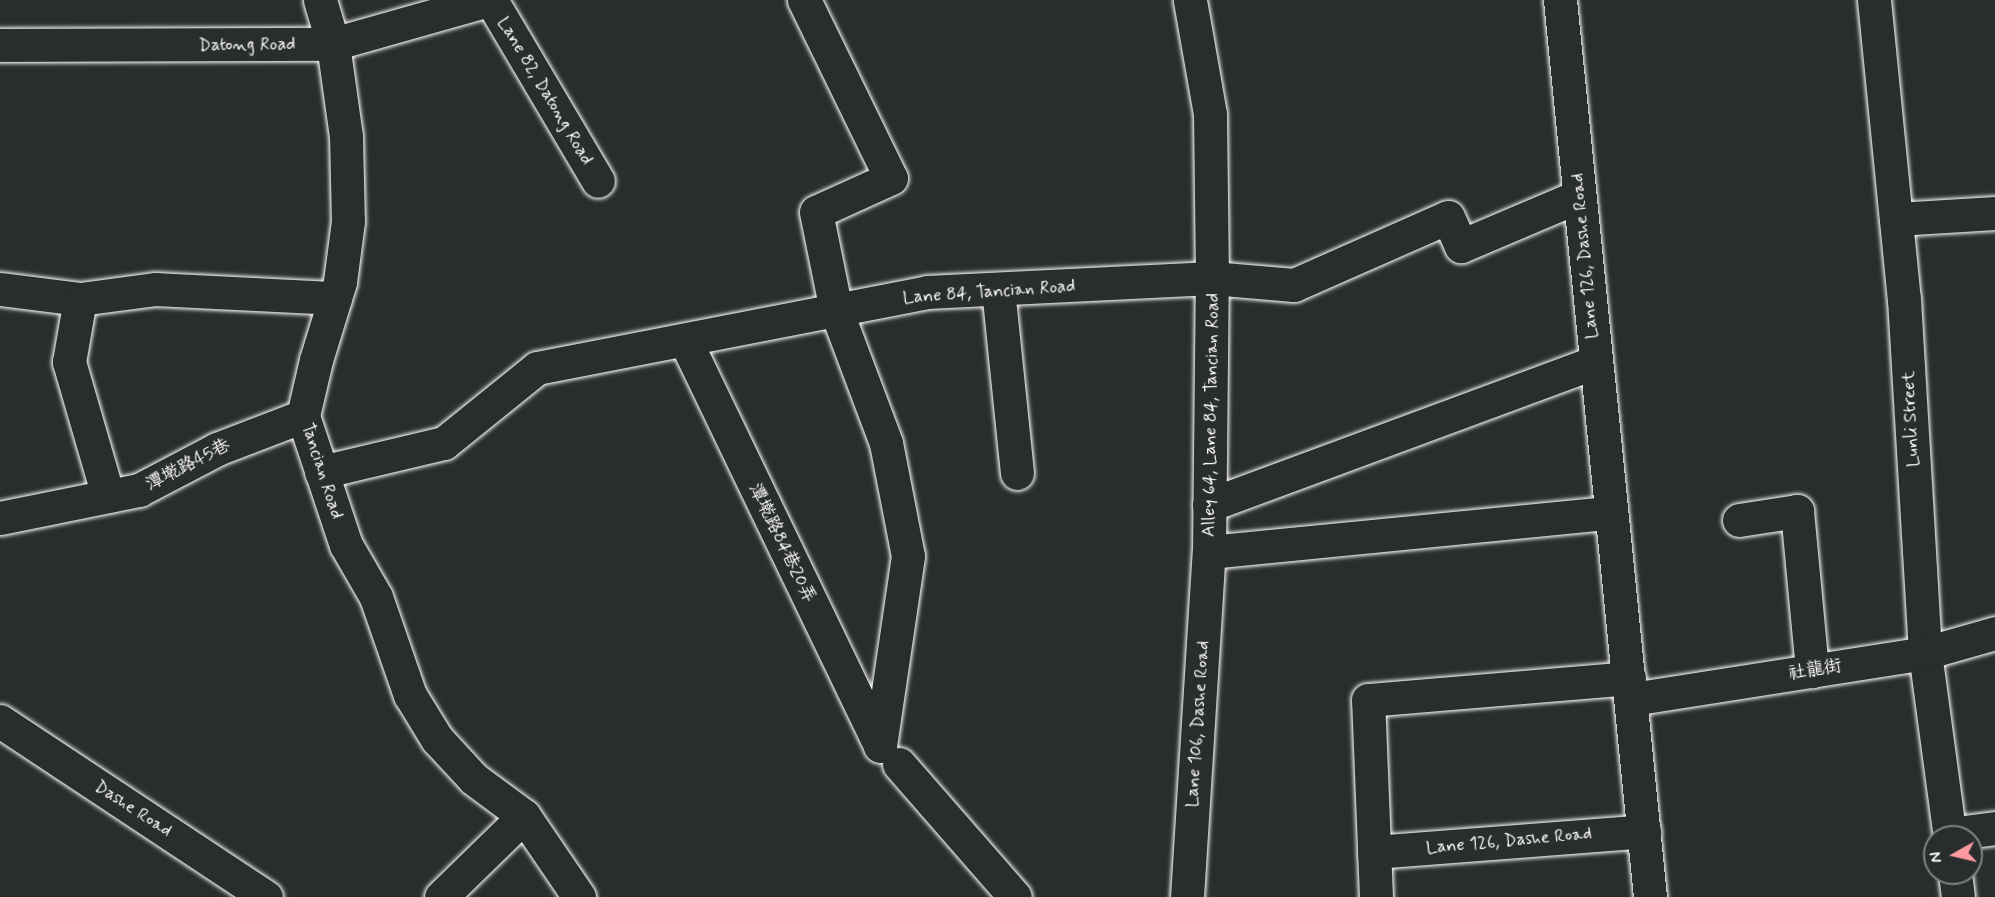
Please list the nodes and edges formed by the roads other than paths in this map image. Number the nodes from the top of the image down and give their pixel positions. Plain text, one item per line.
1 (320, 0) edge
2 (489, 0) edge
3 (804, 0) edge
4 (1190, 0) edge
5 (1560, 0) edge
6 (1874, 0) edge
7 (333, 44) junction
8 (0, 45) edge
9 (598, 182) dead end
10 (1579, 196) junction
11 (1995, 213) edge
12 (1896, 219) junction
13 (1212, 278) junction
14 (0, 289) edge
15 (998, 289) junction
16 (80, 298) junction
17 (335, 298) junction
18 (836, 310) junction
19 (685, 340) junction
20 (1595, 362) junction
21 (303, 416) junction
22 (321, 472) junction
23 (1017, 473) dead end
24 (108, 496) junction
25 (1209, 505) junction
26 (1608, 513) junction
27 (0, 519) edge
28 (1739, 520) dead end
29 (1209, 552) junction
30 (1995, 633) edge
31 (1925, 653) junction
32 (1812, 671) junction
33 (1631, 689) junction
34 (0, 721) edge
35 (889, 755) junction
36 (524, 816) junction
37 (1949, 825) edge
38 (1644, 831) junction
39 (1374, 852) junction
40 (266, 897) edge
41 (441, 897) edge
42 (579, 897) edge
43 (1016, 897) edge
44 (1186, 897) edge
45 (1376, 897) edge
46 (1650, 897) edge

1 - 7 street, Tancian Road
2 - 7 street, Datong Road
2 - 9 street, Lane 82, Datong Road
3 - 18 street
4 - 13 street, Alley 64, Lane 84, Tancian Road
5 - 10 street, Lane 126, Dashe Road
6 - 12 street, Lunli Street
7 - 8 street, Datong Road
7 - 17 street, Tancian Road
10 - 13 street, Lane 84, Tancian Road
10 - 20 street, Lane 126, Dashe Road
11 - 12 street
12 - 31 street, Lunli Street
13 - 15 street, Lane 84, Tancian Road
13 - 25 street, Alley 64, Lane 84, Tancian Road
14 - 16 street
15 - 18 street, Lane 84, Tancian Road
15 - 23 street
16 - 17 street
16 - 24 street
17 - 21 street, Tancian Road
18 - 19 street, Lane 84, Tancian Road
18 - 35 street
19 - 22 street, Lane 84, Tancian Road
19 - 35 street, 潭墘路84巷20弄
20 - 25 street
20 - 26 street, Lane 126, Dashe Road
21 - 22 street, Tancian Road
21 - 24 street, 潭墘路45巷
22 - 36 street, Tancian Road
24 - 27 street, 潭墘路45巷
25 - 29 street, Alley 64, Lane 84, Tancian Road
26 - 29 street
26 - 33 street, Lane 126, Dashe Road
28 - 32 street
29 - 44 street, Lane 106, Dashe Road
30 - 31 street, 社龍街
31 - 32 street, 社龍街
31 - 37 street, Lunli Street
32 - 33 street, 社龍街
33 - 38 street, Lane 126, Dashe Road
33 - 39 street
34 - 40 street, Dashe Road
35 - 43 street, 潭墘路84巷20弄
36 - 41 street
36 - 42 street, Tancian Road
38 - 39 street, Lane 126, Dashe Road
38 - 46 street, Lane 126, Dashe Road
39 - 45 street

